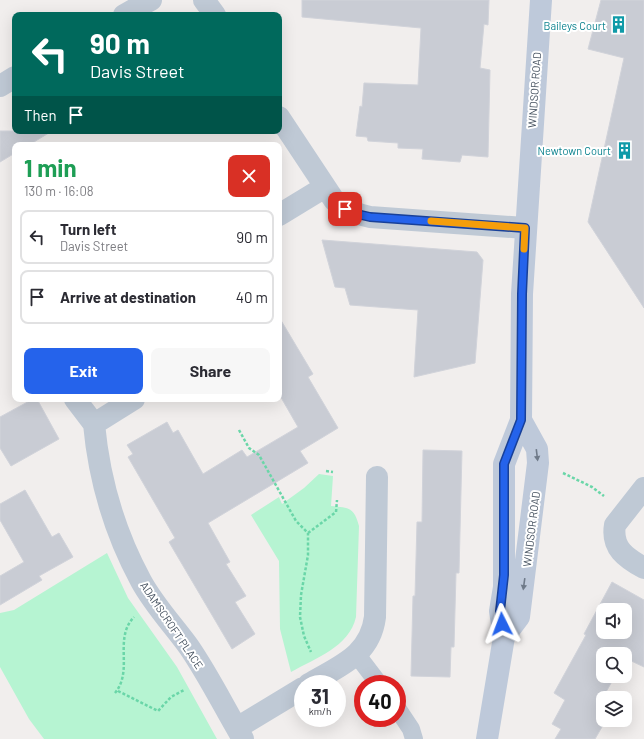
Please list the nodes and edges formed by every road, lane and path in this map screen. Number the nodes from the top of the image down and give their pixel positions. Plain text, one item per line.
1 (151, 0) edge
2 (204, 0) edge
3 (540, 0) edge
4 (129, 12) edge
5 (213, 12) edge
6 (12, 79) edge
7 (0, 86) edge
8 (282, 122) edge
9 (325, 187) junction
10 (282, 213) edge
11 (525, 228) junction
12 (77, 402) edge
13 (129, 402) edge
14 (521, 420) junction
15 (94, 424) junction
16 (239, 430) dead end
17 (326, 471) dead end
18 (333, 472) dead end
19 (569, 476) dead end
20 (377, 477) dead end
21 (644, 488) edge
22 (337, 500) dead end
23 (624, 513) junction
24 (308, 533) junction
25 (638, 565) edge
26 (136, 615) dead end
27 (504, 637) junction
28 (357, 655) junction
29 (313, 656) dead end
30 (324, 675) edge
31 (371, 675) edge
32 (187, 688) dead end
33 (294, 694) edge
34 (406, 722) edge
35 (240, 733) edge
36 (414, 739) edge
37 (487, 739) edge

1 - 4 street
2 - 5 street
3 - 11 street, WINDSOR ROAD
6 - 7 street
8 - 9 street
9 - 10 street
9 - 11 street
11 - 14 street, WINDSOR ROAD
12 - 15 street
13 - 15 street
14 - 27 street, WINDSOR ROAD
14 -> 27 street, WINDSOR ROAD
15 - 35 street, ADAMSCROFT PLACE
16 - 24 path
17 - 18 path
19 - 23 path
20 - 28 street
21 - 23 street
22 - 24 path
23 - 25 street
24 - 29 path
26 - 32 path
27 - 37 street, WINDSOR ROAD
28 - 30 street
28 - 31 lane
33 - 35 street, ADAMSCROFT PLACE
34 - 36 lane

